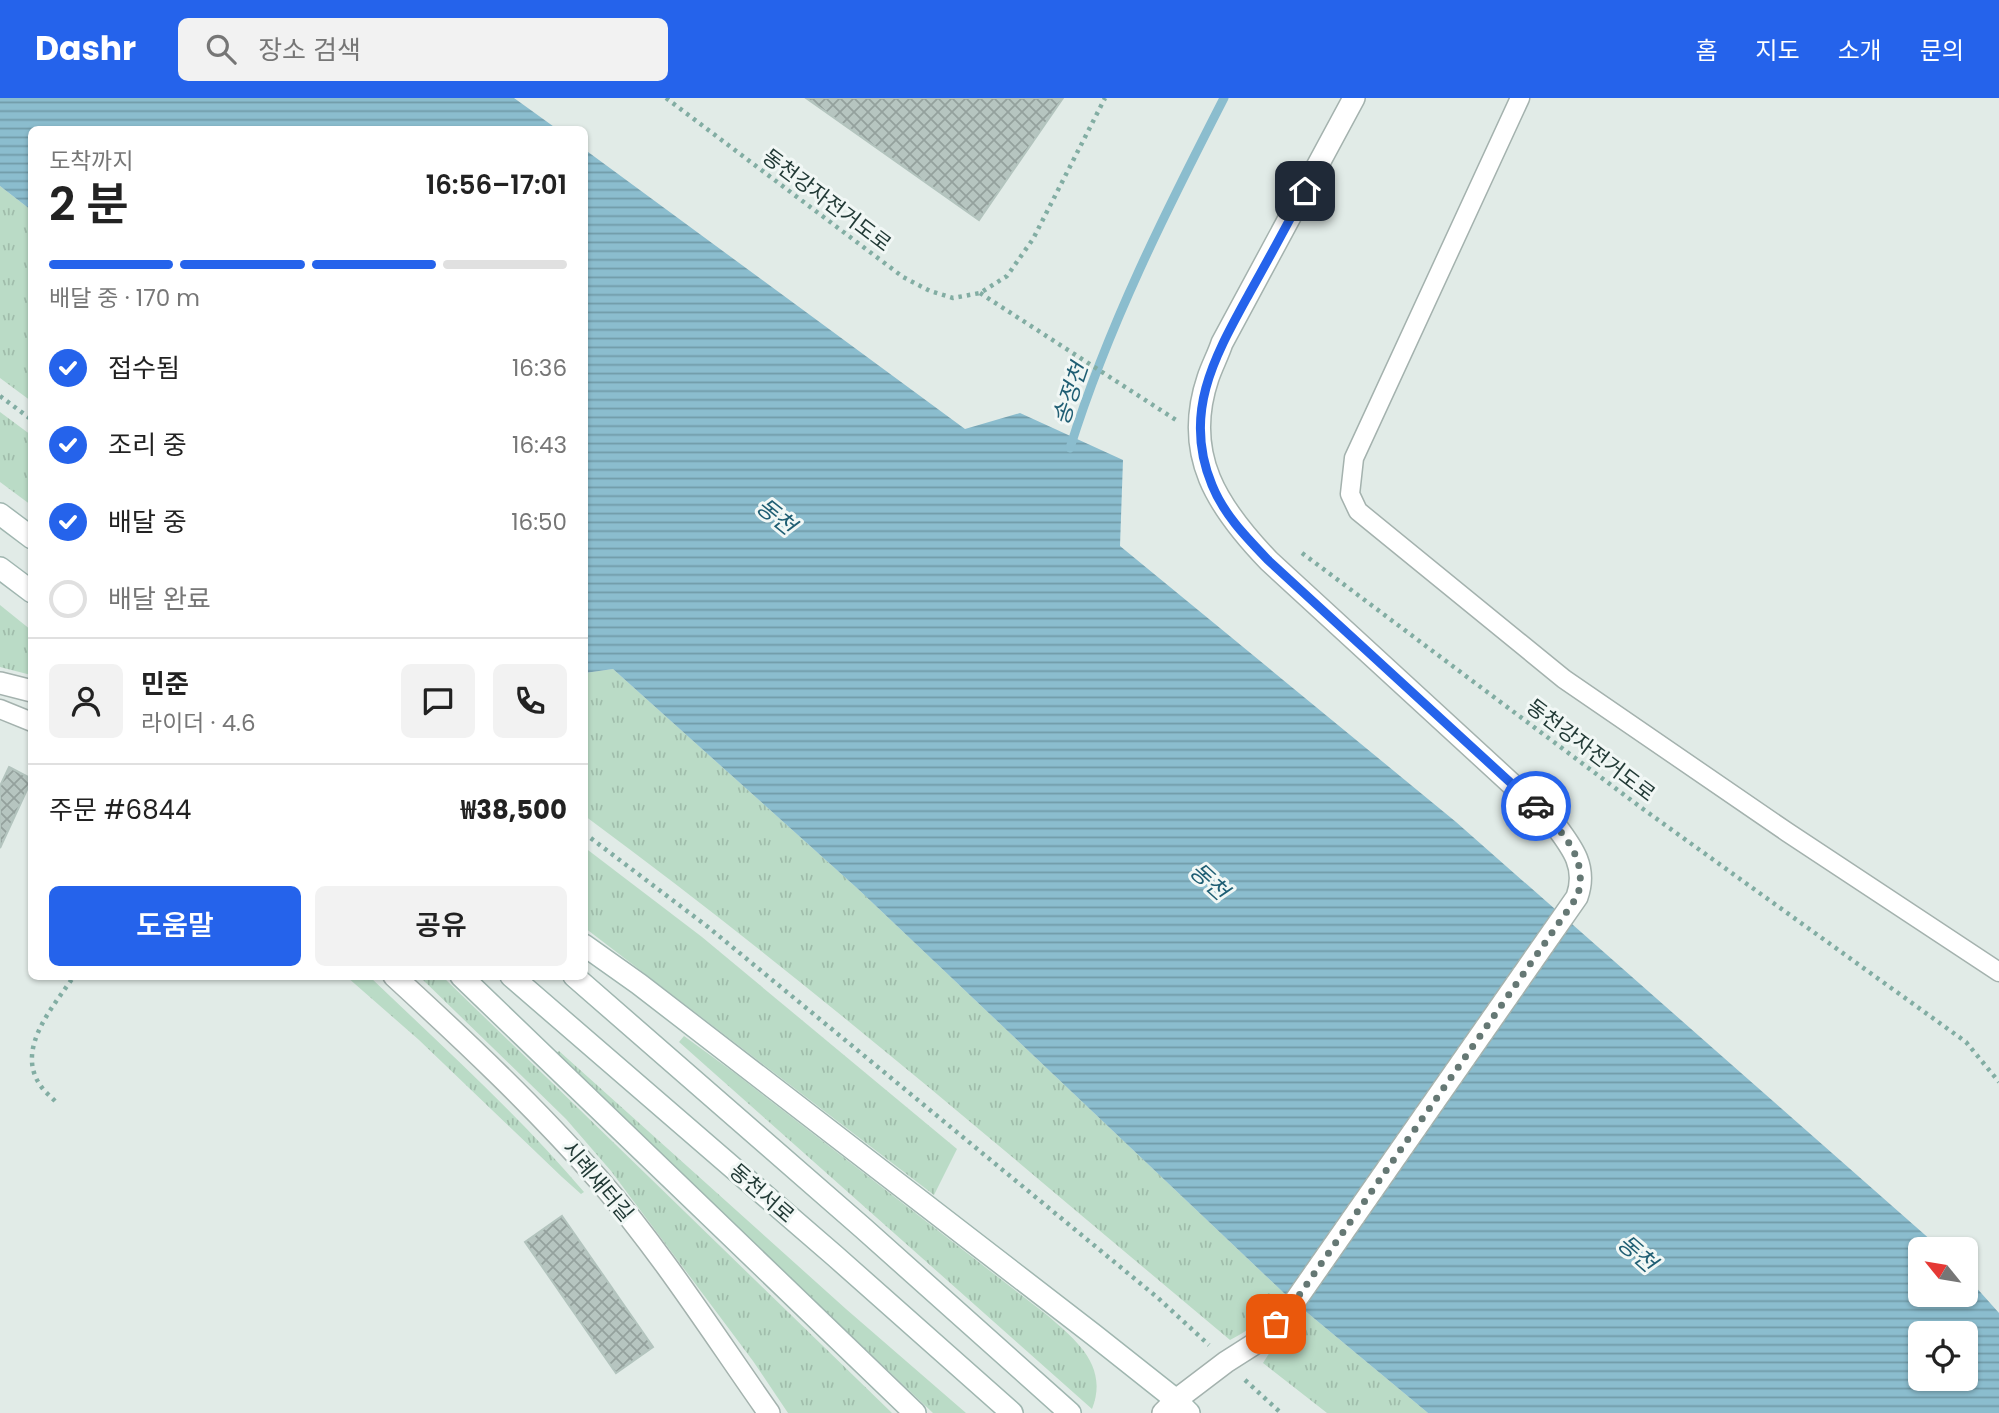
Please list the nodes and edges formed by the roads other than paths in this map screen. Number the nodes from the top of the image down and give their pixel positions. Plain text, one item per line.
1 (1354, 98) edge
2 (1520, 98) edge
3 (0, 514) edge
4 (28, 535) edge
5 (0, 568) edge
6 (28, 589) edge
7 (0, 683) edge
8 (28, 690) edge
9 (0, 709) edge
10 (28, 720) edge
11 (588, 948) edge
12 (1999, 972) edge
13 (398, 980) edge
14 (465, 980) edge
15 (515, 980) edge
16 (579, 980) edge
17 (1176, 1409) edge
18 (769, 1413) edge
19 (915, 1413) edge
20 (1012, 1413) edge
21 (1070, 1413) edge

1 - 17 main road
2 - 12 lane
3 - 4 main road
5 - 6 main road
7 - 8 main road
9 - 10 lane
11 - 17 main road
13 - 18 main road, 시례새터길
14 - 19 main road
15 - 20 main road, 동천서로
16 - 21 main road, 동천서로

